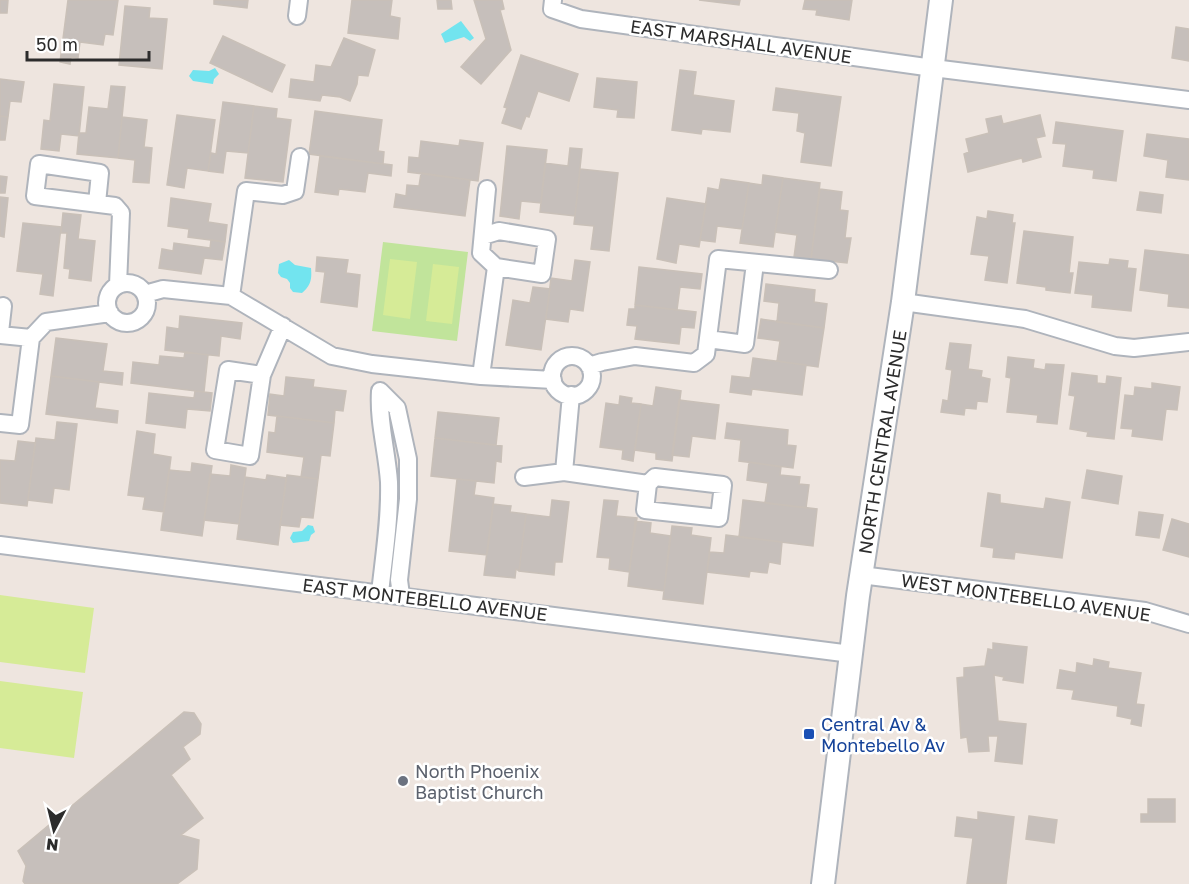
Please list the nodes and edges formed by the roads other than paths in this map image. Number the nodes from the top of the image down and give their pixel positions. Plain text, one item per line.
1 (941, 0) edge
2 (552, 4) edge
3 (933, 68) junction
4 (1189, 100) edge
5 (300, 157) dead end
6 (487, 189) dead end
7 (98, 203) dead end
8 (483, 236) junction
9 (755, 263) junction
10 (496, 267) junction
11 (829, 270) dead end
12 (118, 285) junction
13 (145, 294) junction
14 (231, 296) junction
15 (903, 302) junction
16 (3, 306) dead end
17 (110, 313) junction
18 (283, 326) junction
19 (0, 333) edge
20 (31, 338) junction
21 (708, 339) junction
22 (1189, 342) edge
23 (372, 364) junction
24 (589, 366) junction
25 (262, 375) junction
26 (482, 376) junction
27 (553, 380) junction
28 (380, 391) junction
29 (571, 395) junction
30 (0, 423) edge
31 (564, 472) junction
32 (524, 477) dead end
33 (648, 484) junction
34 (0, 545) edge
35 (861, 575) junction
36 (380, 593) junction
37 (401, 595) junction
38 (1189, 624) edge
39 (851, 654) junction
40 (823, 884) edge

1 - 3 main road, NORTH CENTRAL AVENUE
2 - 3 street, EAST MARSHALL AVENUE
3 - 4 street, EAST MARSHALL AVENUE
3 - 15 main road, NORTH CENTRAL AVENUE
5 - 14 street
6 - 8 street
7 - 12 street
8 - 10 street
8 - 10 street
9 - 11 street
9 - 21 street
9 - 21 street
10 - 26 street
12 - 13 street
12 - 17 street
13 - 14 street
13 - 17 street
14 - 18 street
15 - 22 street
15 - 35 main road, NORTH CENTRAL AVENUE
16 - 19 street
17 - 20 street
18 - 23 street
18 - 25 street
19 - 20 street
20 - 30 street
21 - 24 street
23 - 26 street
23 - 28 street
24 - 27 street
24 - 29 street
25 - 25 street
26 - 27 street
27 - 29 street
28 - 36 street
28 - 37 street
29 - 31 street
31 - 32 street
31 - 33 street
33 - 33 street
34 - 36 street, EAST MONTEBELLO AVENUE
35 - 38 street, WEST MONTEBELLO AVENUE
35 - 39 main road, NORTH CENTRAL AVENUE
36 - 37 street, EAST MONTEBELLO AVENUE
37 - 39 street, EAST MONTEBELLO AVENUE
39 - 40 main road, NORTH CENTRAL AVENUE

